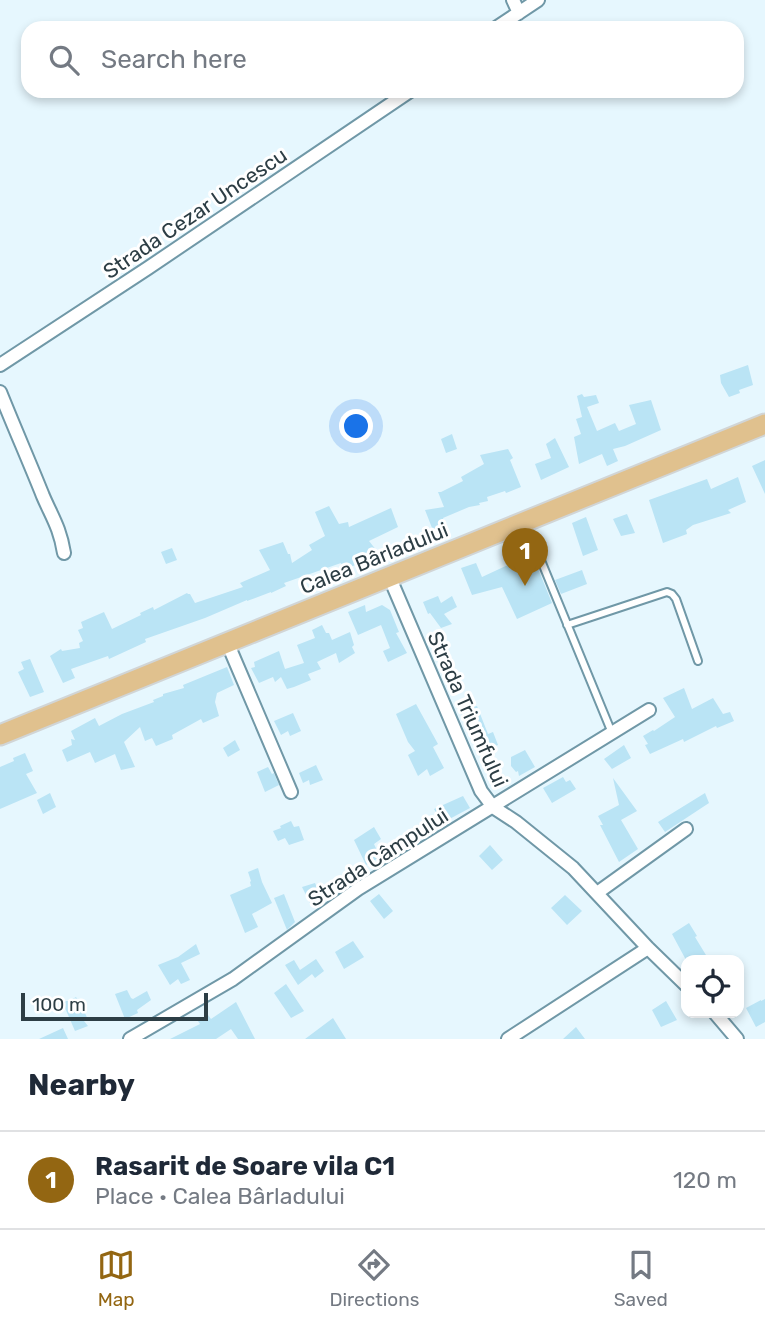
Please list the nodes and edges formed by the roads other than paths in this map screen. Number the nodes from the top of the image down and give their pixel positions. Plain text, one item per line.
1 (513, 0) edge
2 (538, 0) edge
3 (519, 13) junction
4 (507, 21) edge
5 (400, 98) edge
6 (0, 365) edge
7 (0, 392) edge
8 (765, 424) edge
9 (524, 522) junction
10 (64, 553) dead end
11 (389, 576) junction
12 (567, 625) junction
13 (227, 642) junction
14 (698, 661) dead end
15 (649, 710) dead end
16 (612, 733) junction
17 (0, 735) edge
18 (291, 792) dead end
19 (493, 807) junction
20 (685, 828) dead end
21 (597, 893) junction
22 (648, 948) junction
23 (681, 980) edge
24 (719, 1018) edge
25 (130, 1039) edge
26 (508, 1039) edge
27 (737, 1039) edge

1 - 3 street
2 - 3 street
3 - 4 street
5 - 6 street, Strada Cezar Uncescu
7 - 10 street
8 - 9 main road, Calea Bârladului
9 - 11 main road, Calea Bârladului
9 - 12 lane
11 - 13 main road, Calea Bârladului
11 - 19 street, Strada Triumfului
12 - 14 lane
12 - 16 lane
13 - 17 main road, Calea Bârladului
13 - 18 street
15 - 16 street, Strada Câmpului
16 - 19 street, Strada Câmpului
19 - 21 street, Strada Triumfului
19 - 25 street, Strada Câmpului
20 - 21 street
21 - 22 street, Strada Triumfului
22 - 23 street, Strada Triumfului
22 - 26 street
24 - 27 street

